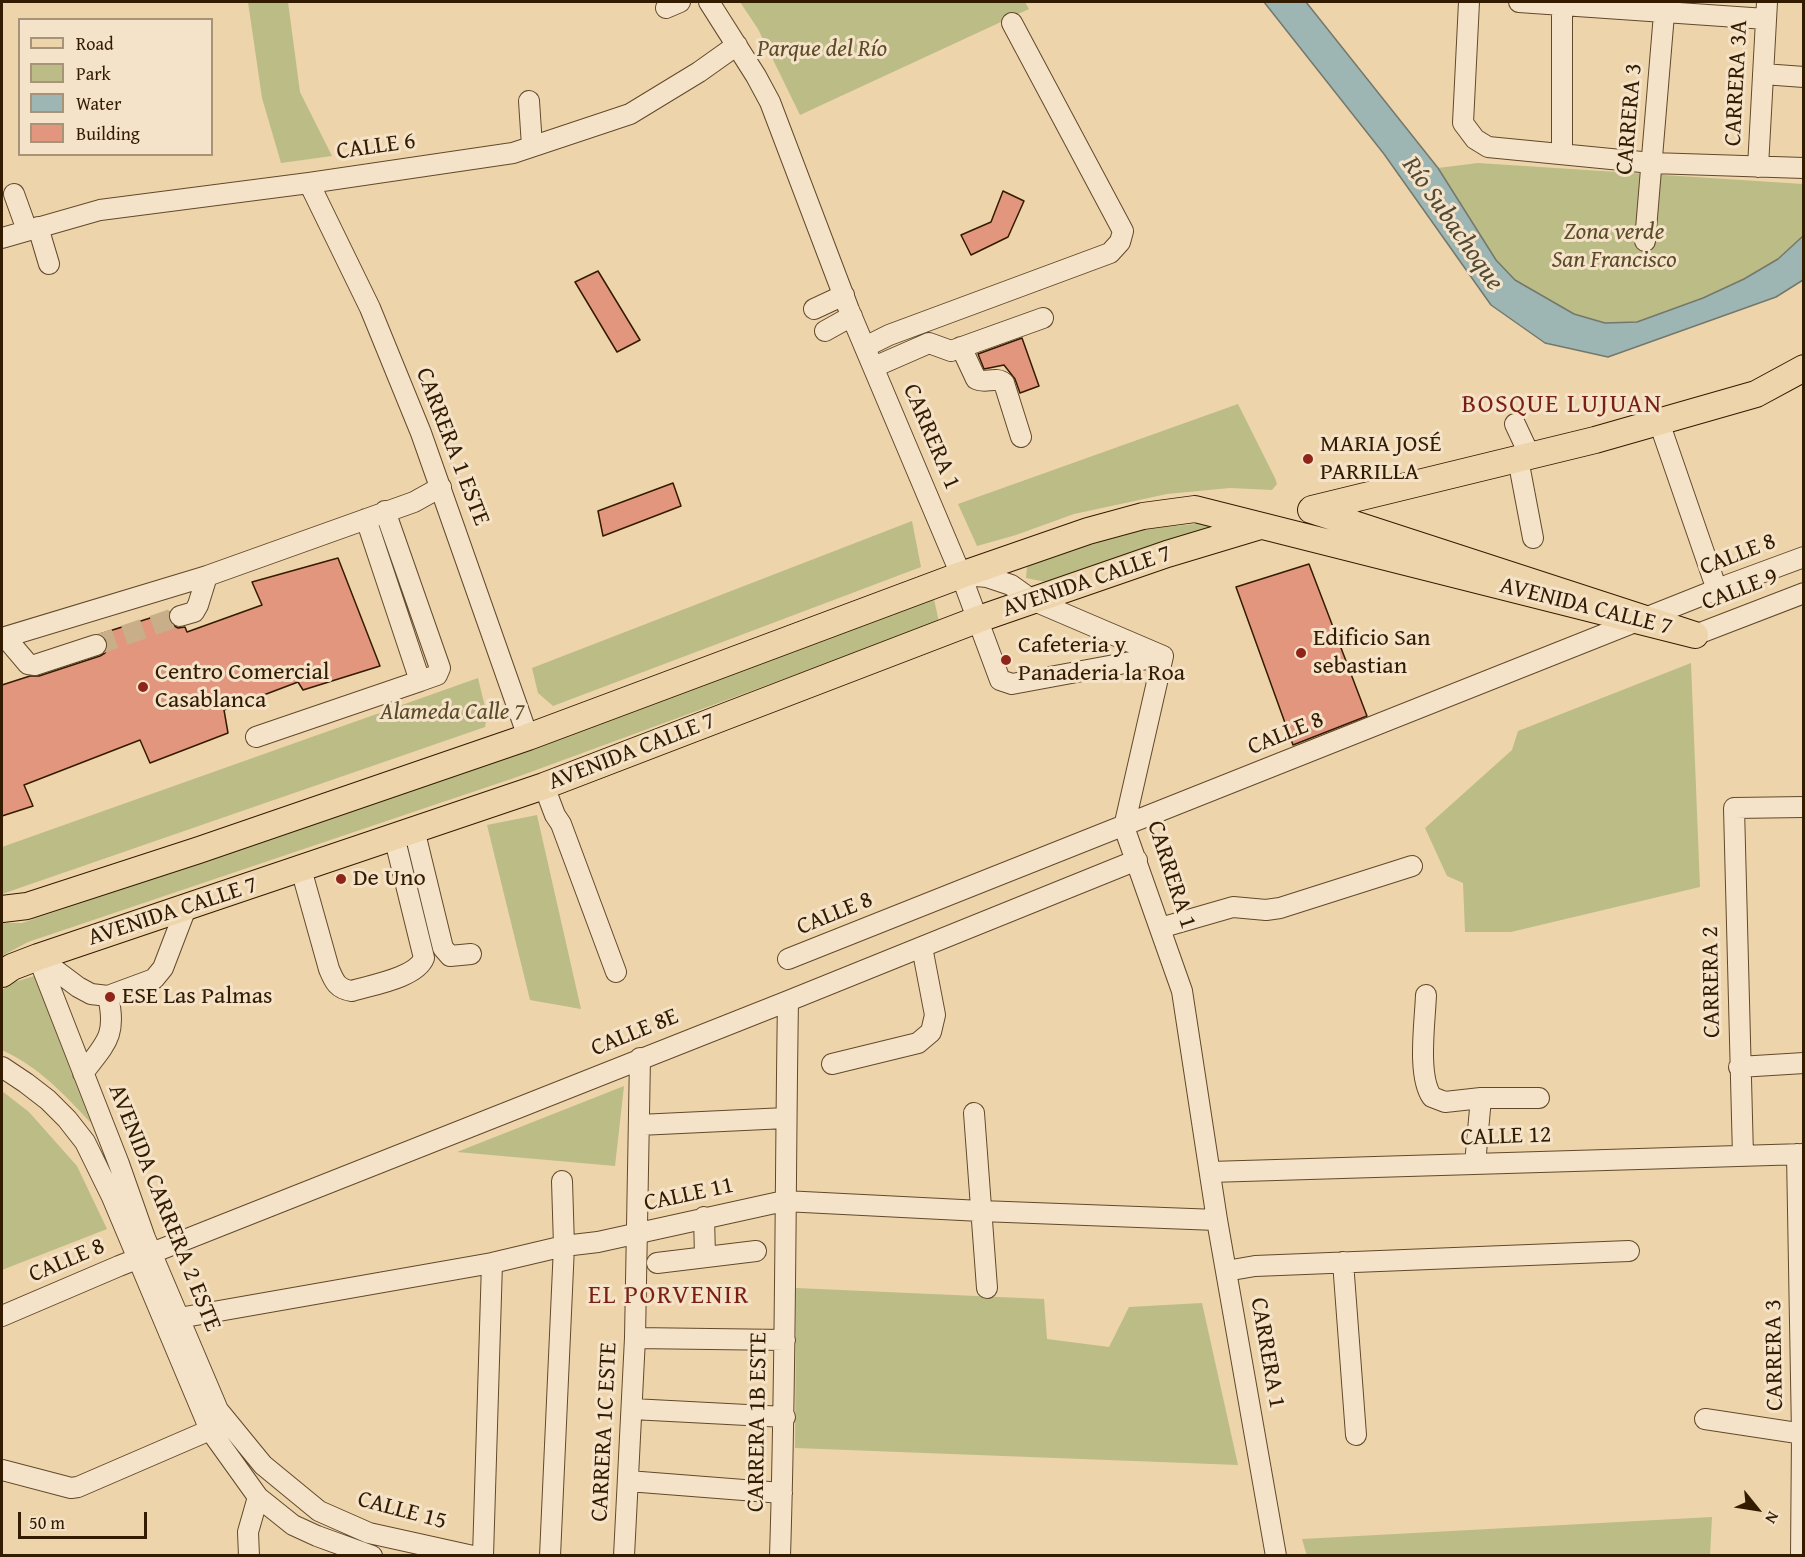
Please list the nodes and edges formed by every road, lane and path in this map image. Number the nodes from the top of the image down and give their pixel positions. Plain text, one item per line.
1 (709, 2) edge
2 (1469, 2) edge
3 (1519, 2) edge
4 (1562, 3) edge
5 (1664, 7) edge
6 (1766, 10) edge
7 (1012, 24) dead end
8 (737, 45) junction
9 (1763, 74) junction
10 (1803, 77) edge
11 (529, 101) dead end
12 (532, 146) junction
13 (1563, 154) junction
14 (1652, 163) junction
15 (1758, 167) junction
16 (1803, 168) edge
17 (309, 183) junction
18 (14, 194) dead end
19 (33, 229) junction
20 (2, 238) edge
21 (1645, 241) dead end
22 (49, 264) dead end
23 (844, 295) junction
24 (814, 309) dead end
25 (852, 316) junction
26 (1043, 318) dead end
27 (825, 331) dead end
28 (865, 347) junction
29 (961, 347) junction
30 (874, 367) junction
31 (1803, 368) edge
32 (1659, 422) junction
33 (1515, 424) dead end
34 (1021, 437) dead end
35 (1524, 457) junction
36 (441, 487) junction
37 (1311, 510) junction
38 (386, 511) junction
39 (366, 519) junction
40 (1533, 537) dead end
41 (1803, 557) edge
42 (962, 575) junction
43 (207, 576) junction
44 (1717, 590) junction
45 (1803, 593) edge
46 (1032, 600) junction
47 (180, 616) tunnel mouth
48 (979, 619) junction
49 (1695, 635) junction
50 (3, 638) edge
51 (96, 645) tunnel mouth
52 (1163, 656) junction
53 (420, 681) junction
54 (256, 737) dead end
55 (528, 737) junction
56 (543, 786) junction
57 (1803, 807) edge
58 (1124, 827) junction
59 (404, 833) junction
60 (1137, 860) junction
61 (1412, 866) dead end
62 (301, 869) junction
63 (186, 908) junction
64 (2, 909) edge
65 (1161, 928) junction
66 (922, 946) junction
67 (471, 954) dead end
68 (38, 957) junction
69 (788, 959) dead end
70 (616, 972) dead end
71 (2, 974) edge
72 (1426, 995) dead end
73 (108, 996) junction
74 (788, 1001) junction
75 (640, 1058) junction
76 (1803, 1063) edge
77 (832, 1064) dead end
78 (2, 1067) edge
79 (1739, 1067) junction
80 (83, 1073) junction
81 (1481, 1098) junction
82 (1539, 1098) dead end
83 (974, 1113) dead end
84 (786, 1118) junction
85 (639, 1125) junction
86 (1800, 1154) edge
87 (1743, 1156) junction
88 (1475, 1164) junction
89 (1210, 1172) junction
90 (562, 1181) dead end
91 (784, 1201) junction
92 (981, 1211) junction
93 (705, 1217) junction
94 (1217, 1220) junction
95 (637, 1233) junction
96 (564, 1246) junction
97 (756, 1251) dead end
98 (1629, 1251) dead end
99 (705, 1256) junction
100 (145, 1257) junction
101 (1343, 1262) junction
102 (492, 1263) junction
103 (657, 1263) dead end
104 (1226, 1271) junction
105 (987, 1288) dead end
106 (2, 1316) edge
107 (179, 1318) junction
108 (635, 1338) junction
109 (785, 1340) junction
110 (632, 1409) junction
111 (785, 1417) junction
112 (1705, 1419) dead end
113 (210, 1430) junction
114 (1803, 1434) edge
115 (1356, 1435) dead end
116 (263, 1466) joint
117 (2, 1470) edge
118 (628, 1481) junction
119 (782, 1493) junction
120 (258, 1497) junction
121 (249, 1556) edge
122 (372, 1556) edge
123 (473, 1556) edge
124 (483, 1556) edge
125 (550, 1556) edge
126 (624, 1556) edge
127 (780, 1556) edge
128 (1276, 1556) edge
129 (1801, 1556) edge

1 - 8 street, CARRERA 1
2 - 13 street
3 - 4 street
4 - 5 street
4 - 13 street
5 - 6 street
5 - 14 street, CARRERA 3
6 - 9 street, CARRERA 3A
7 - 28 street
8 - 12 street, CALLE 6
8 - 23 street, CARRERA 1
9 - 10 street
9 - 15 street, CARRERA 3A
11 - 12 street
12 - 17 street, CALLE 6
13 - 14 street
14 - 15 street
14 - 21 street, CARRERA 3
15 - 16 street
17 - 19 street, CALLE 6
17 - 36 street, CARRERA 1 ESTE
18 - 19 street
19 - 20 street, CALLE 6
19 - 22 street
23 - 24 street
23 - 25 street, CARRERA 1
25 - 27 street
25 - 28 street, CARRERA 1
26 - 29 street
28 - 30 street, CARRERA 1
29 - 30 street
29 - 34 street
30 - 42 street, CARRERA 1
31 - 32 main road, AVENIDA CALLE 7
32 - 35 main road, AVENIDA CALLE 7
32 - 44 street
33 - 35 street
35 - 37 main road, AVENIDA CALLE 7
35 - 40 street
36 - 38 street
36 - 55 street, CARRERA 1 ESTE
37 - 46 main road, AVENIDA CALLE 7
37 - 49 main road, AVENIDA CALLE 7
38 - 39 street
38 - 53 street
39 - 43 street
39 - 53 street
41 - 44 street, CALLE 8
42 - 46 street
42 - 48 street, CARRERA 1
42 - 49 main road, AVENIDA CALLE 7
42 - 55 main road, AVENIDA CALLE 7
43 - 47 street
43 - 50 street
44 - 58 street, CALLE 8
45 - 49 street, CALLE 9
46 - 48 main road, AVENIDA CALLE 7
46 - 52 street
48 - 52 street, CARRERA 1
48 - 56 main road, AVENIDA CALLE 7
50 - 51 street
52 - 58 street, CARRERA 1
53 - 54 street
55 - 64 main road, AVENIDA CALLE 7
56 - 59 main road, AVENIDA CALLE 7
56 - 70 street
57 - 79 street, CARRERA 2
58 - 60 street, CARRERA 1
58 - 69 street, CALLE 8
59 - 62 main road, AVENIDA CALLE 7
59 - 62 street
59 - 67 street
60 - 65 street, CARRERA 1
60 - 66 street, CALLE 8E
61 - 65 street
62 - 63 main road, AVENIDA CALLE 7
63 - 68 main road, AVENIDA CALLE 7
63 - 73 street
65 - 89 street, CARRERA 1
66 - 74 street, CALLE 8E
66 - 77 street
68 - 71 main road, AVENIDA CALLE 7
68 - 73 street
68 - 80 street, AVENIDA CARRERA 2 ESTE
72 - 81 street
73 - 80 street
74 - 75 street, CALLE 8E
74 - 84 street, CARRERA 1B ESTE
75 - 85 street, CARRERA 1C ESTE
75 - 100 street, CALLE 8E
76 - 79 street
78 - 100 street, AVENIDA CARRERA 2 ESTE
79 - 87 street, CARRERA 2
80 - 100 street, AVENIDA CARRERA 2 ESTE
81 - 82 street
81 - 88 street
83 - 92 street
84 - 85 street
84 - 91 street, CARRERA 1B ESTE
85 - 95 street, CARRERA 1C ESTE
86 - 87 street, CALLE 12
86 - 114 street, CARRERA 3
87 - 88 street, CALLE 12
88 - 89 street, CALLE 12
89 - 94 street, CARRERA 1
90 - 96 street
91 - 92 street, CALLE 11
91 - 93 street, CALLE 11
91 - 109 street, CARRERA 1B ESTE
92 - 94 street, CALLE 11
92 - 105 street
93 - 95 street, CALLE 11
93 - 99 street
94 - 104 street, CARRERA 1
95 - 96 street, CALLE 11
95 - 108 street, CARRERA 1C ESTE
96 - 102 street, CALLE 11
96 - 125 street
97 - 99 street
98 - 101 street
99 - 103 street
100 - 106 street, CALLE 8
100 - 107 street, AVENIDA CARRERA 2 ESTE
100 - 113 street, AVENIDA CARRERA 2 ESTE
101 - 104 street
101 - 115 street
102 - 107 street, CALLE 11
102 - 124 street
104 - 128 street, CARRERA 1
107 - 116 street, AVENIDA CARRERA 2 ESTE
108 - 109 street
108 - 110 street, CARRERA 1C ESTE
109 - 111 street, CARRERA 1B ESTE
110 - 111 street
110 - 118 street, CARRERA 1C ESTE
111 - 119 street, CARRERA 1B ESTE
112 - 114 street
113 - 117 street
113 - 120 street, AVENIDA CARRERA 2 ESTE
114 - 129 street, CARRERA 3
116 - 123 street, CALLE 15
118 - 119 street
118 - 126 street, CARRERA 1C ESTE
119 - 127 street, CARRERA 1B ESTE
120 - 121 street
120 - 122 street, CALLE 15

